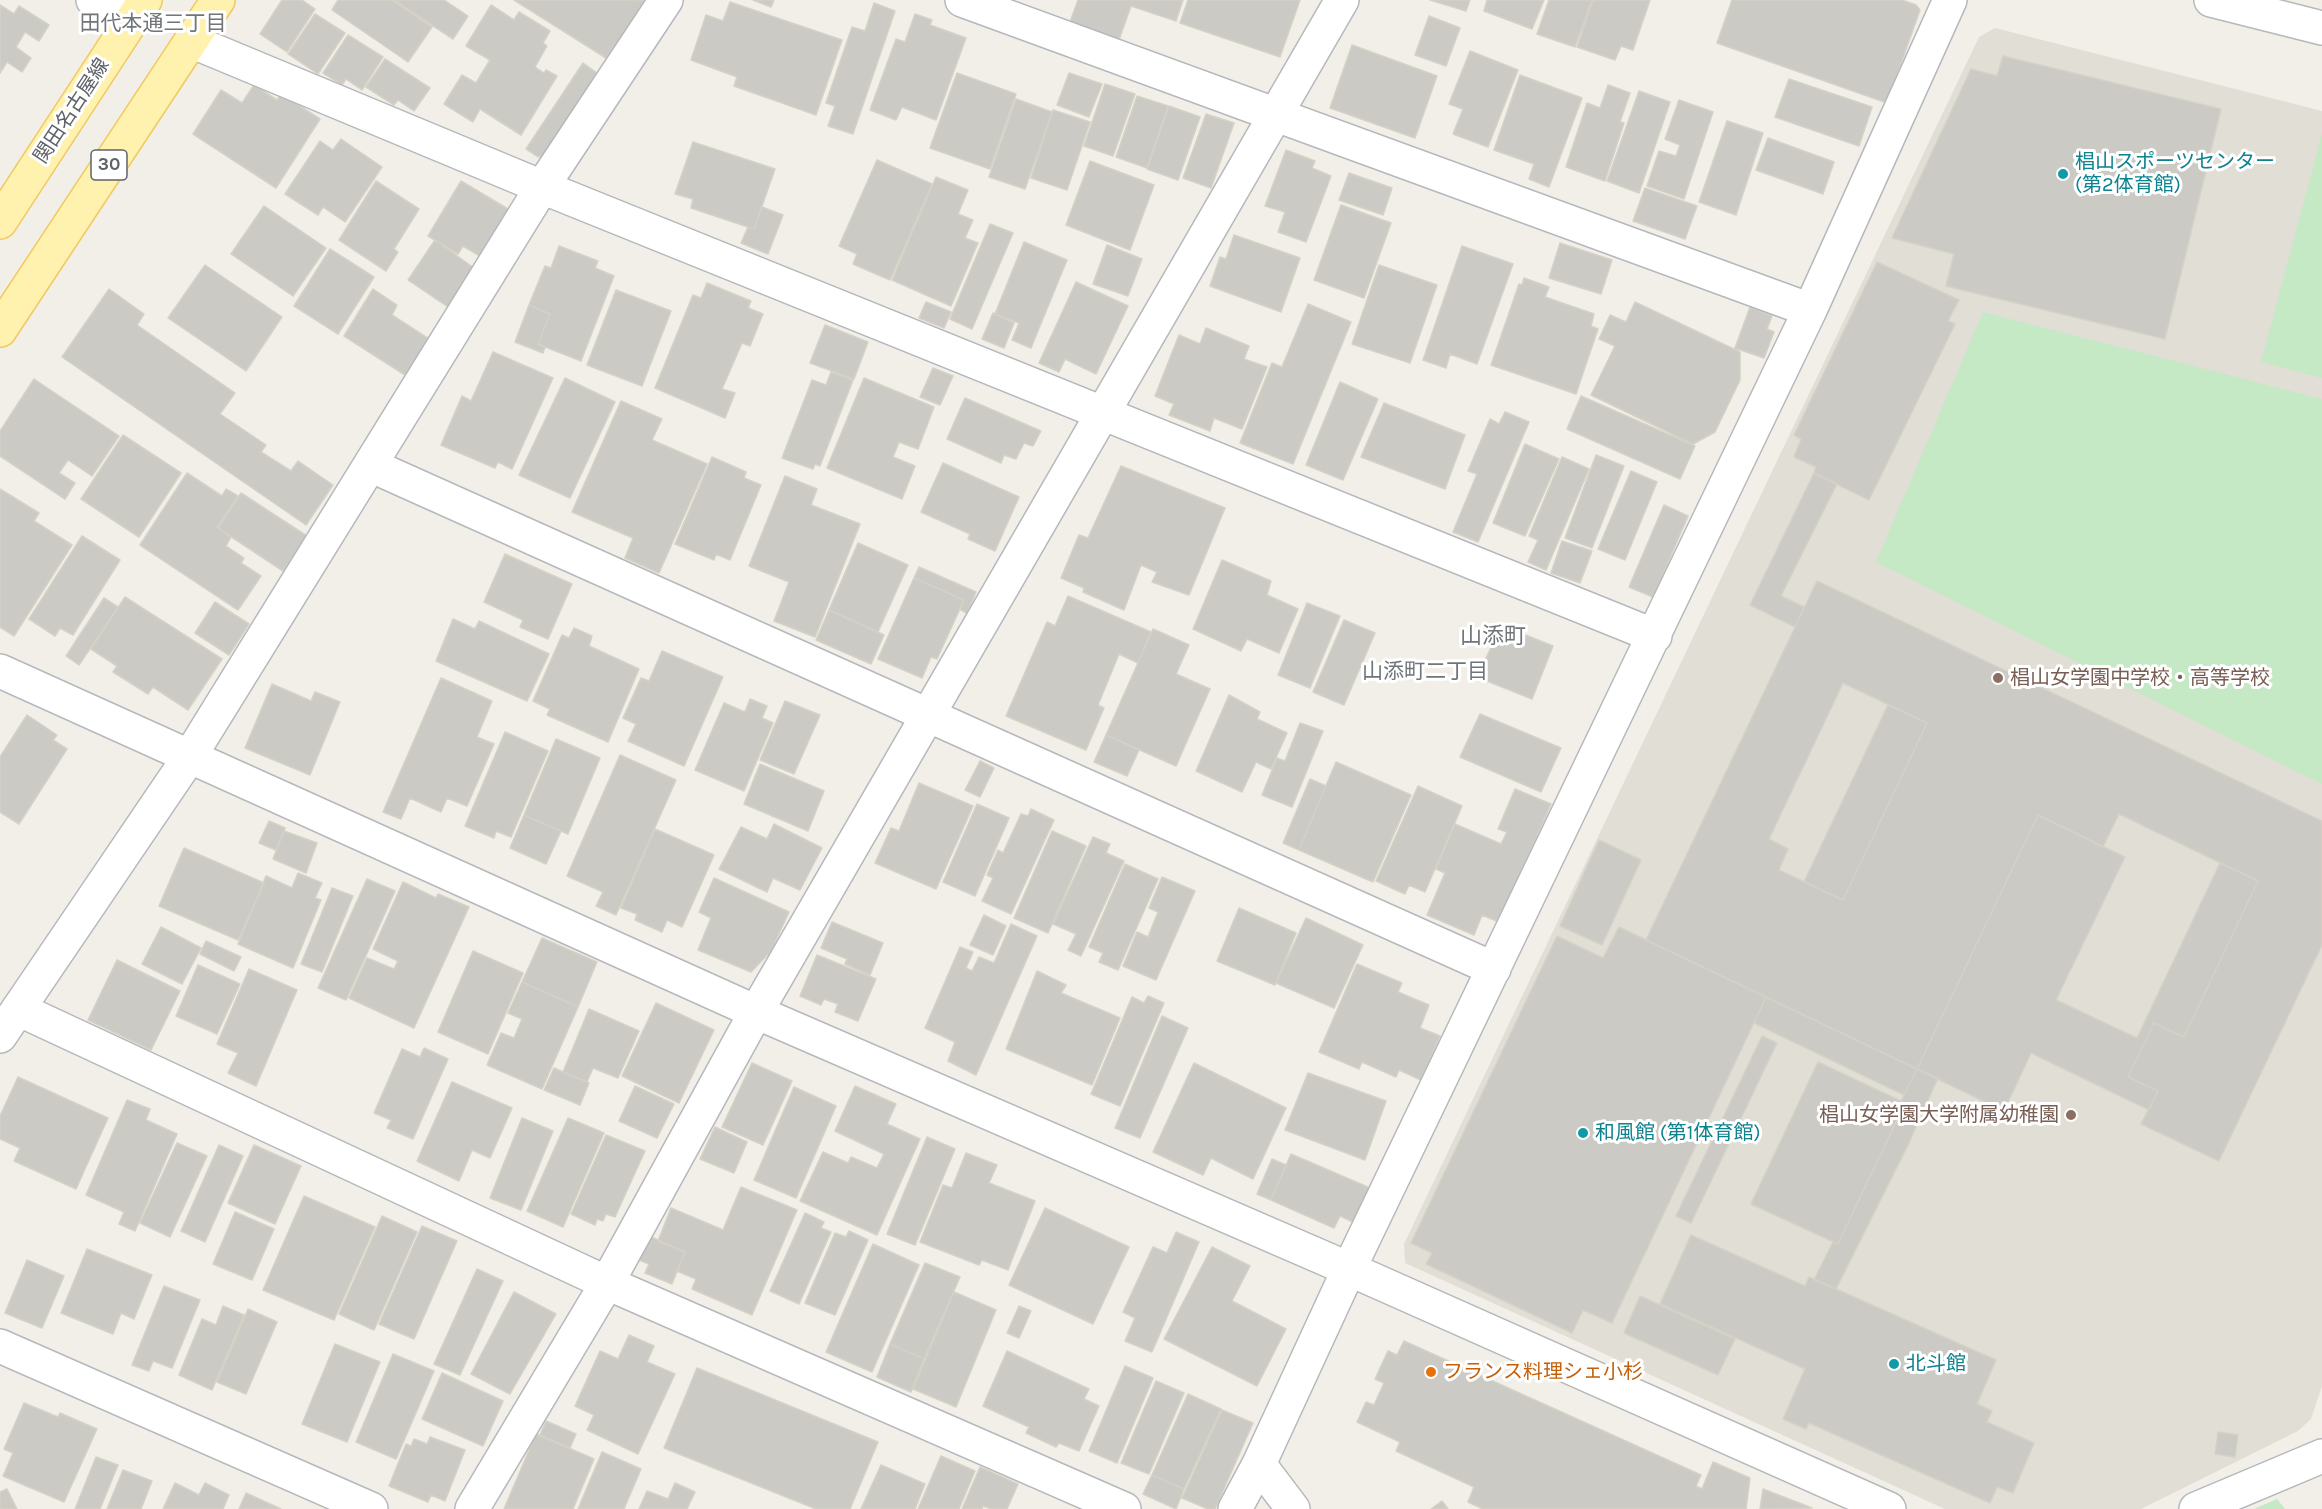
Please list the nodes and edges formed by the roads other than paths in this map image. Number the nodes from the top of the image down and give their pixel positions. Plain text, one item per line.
1 (93, 0) edge
2 (218, 0) edge
3 (666, 0) edge
4 (962, 0) edge
5 (1342, 0) edge
6 (1950, 0) edge
7 (2211, 0) edge
8 (139, 8) edge
9 (2322, 28) edge
10 (191, 41) junction
11 (1276, 116) junction
12 (542, 187) junction
13 (0, 222) edge
14 (1810, 310) junction
15 (0, 330) edge
16 (1103, 415) junction
17 (370, 465) junction
18 (1655, 636) junction
19 (0, 671) edge
20 (926, 716) junction
21 (190, 756) junction
22 (1494, 969) junction
23 (18, 1009) junction
24 (756, 1012) junction
25 (0, 1036) edge
26 (1349, 1269) junction
27 (607, 1283) junction
28 (0, 1346) edge
29 (2322, 1456) edge
30 (1259, 1464) junction
31 (371, 1509) edge
32 (472, 1509) edge
33 (1124, 1509) edge
34 (1235, 1509) edge
35 (1293, 1509) edge
36 (1889, 1509) edge
37 (2196, 1509) edge

1 - 8 street
2 - 10 main road, 30
3 - 12 street
4 - 11 street
5 - 11 street
6 - 14 street
7 - 9 street
8 - 13 main road, 関田名古屋線
10 - 12 street
10 - 15 main road, 30
11 - 14 street
11 - 16 street
12 - 16 street
12 - 17 street
14 - 18 street
16 - 18 street
16 - 20 street
17 - 20 street
17 - 21 street
18 - 22 street
19 - 21 street
20 - 22 street
20 - 24 street
21 - 23 street
21 - 24 street
22 - 26 street
23 - 25 street
23 - 27 street
24 - 26 street
24 - 27 street
26 - 30 street
26 - 36 street
27 - 32 street
27 - 33 street
28 - 31 street
29 - 37 street
30 - 34 street
30 - 35 street

